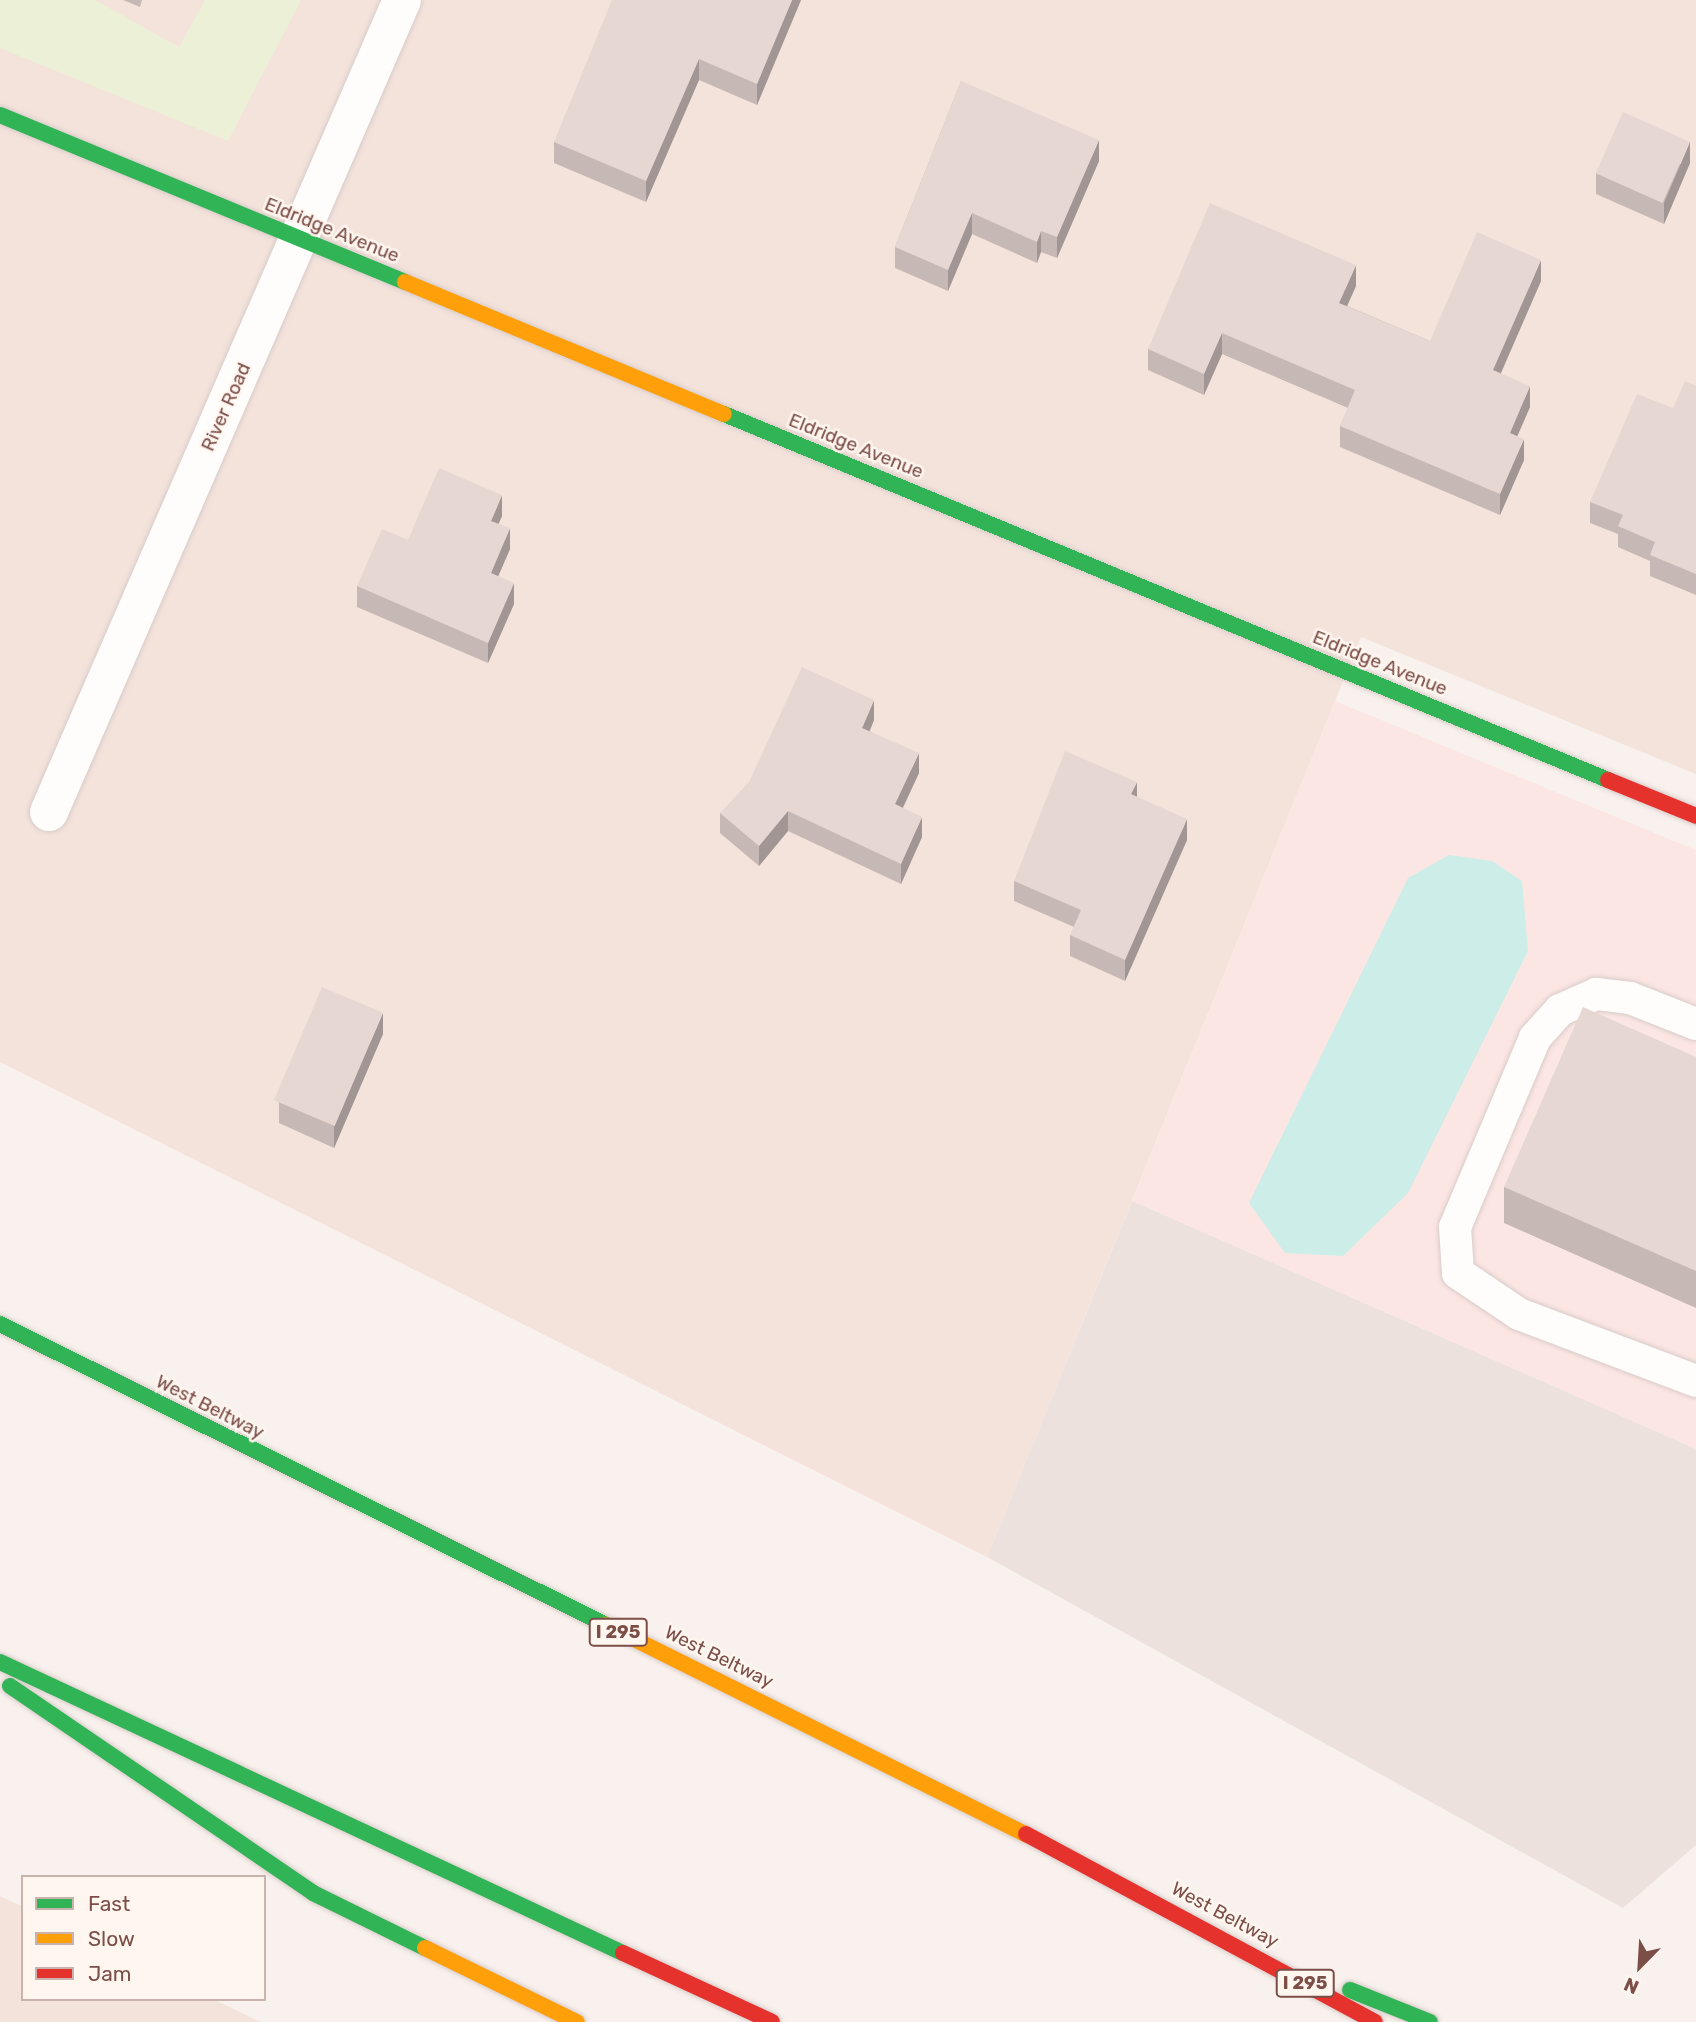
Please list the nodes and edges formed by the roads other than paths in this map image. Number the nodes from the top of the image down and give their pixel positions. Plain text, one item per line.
1 (402, 0) edge
2 (0, 115) edge
3 (299, 239) junction
4 (49, 812) dead end
5 (1696, 816) edge
6 (1696, 1024) edge
7 (0, 1324) edge
8 (1696, 1381) edge
9 (0, 1662) edge
10 (0, 1679) edge
11 (1234, 1943) junction
12 (577, 2022) edge
13 (772, 2022) edge
14 (1375, 2022) edge
15 (1430, 2022) edge

1 - 3 street, River Road
2 - 3 main road, Eldridge Avenue
3 - 4 street, River Road
3 - 5 main road, Eldridge Avenue
6 - 8 lane
7 - 11 main road, West Beltway / I 295
9 - 13 main road
10 - 12 main road
11 - 14 main road, West Beltway / I 295
11 - 15 main road

